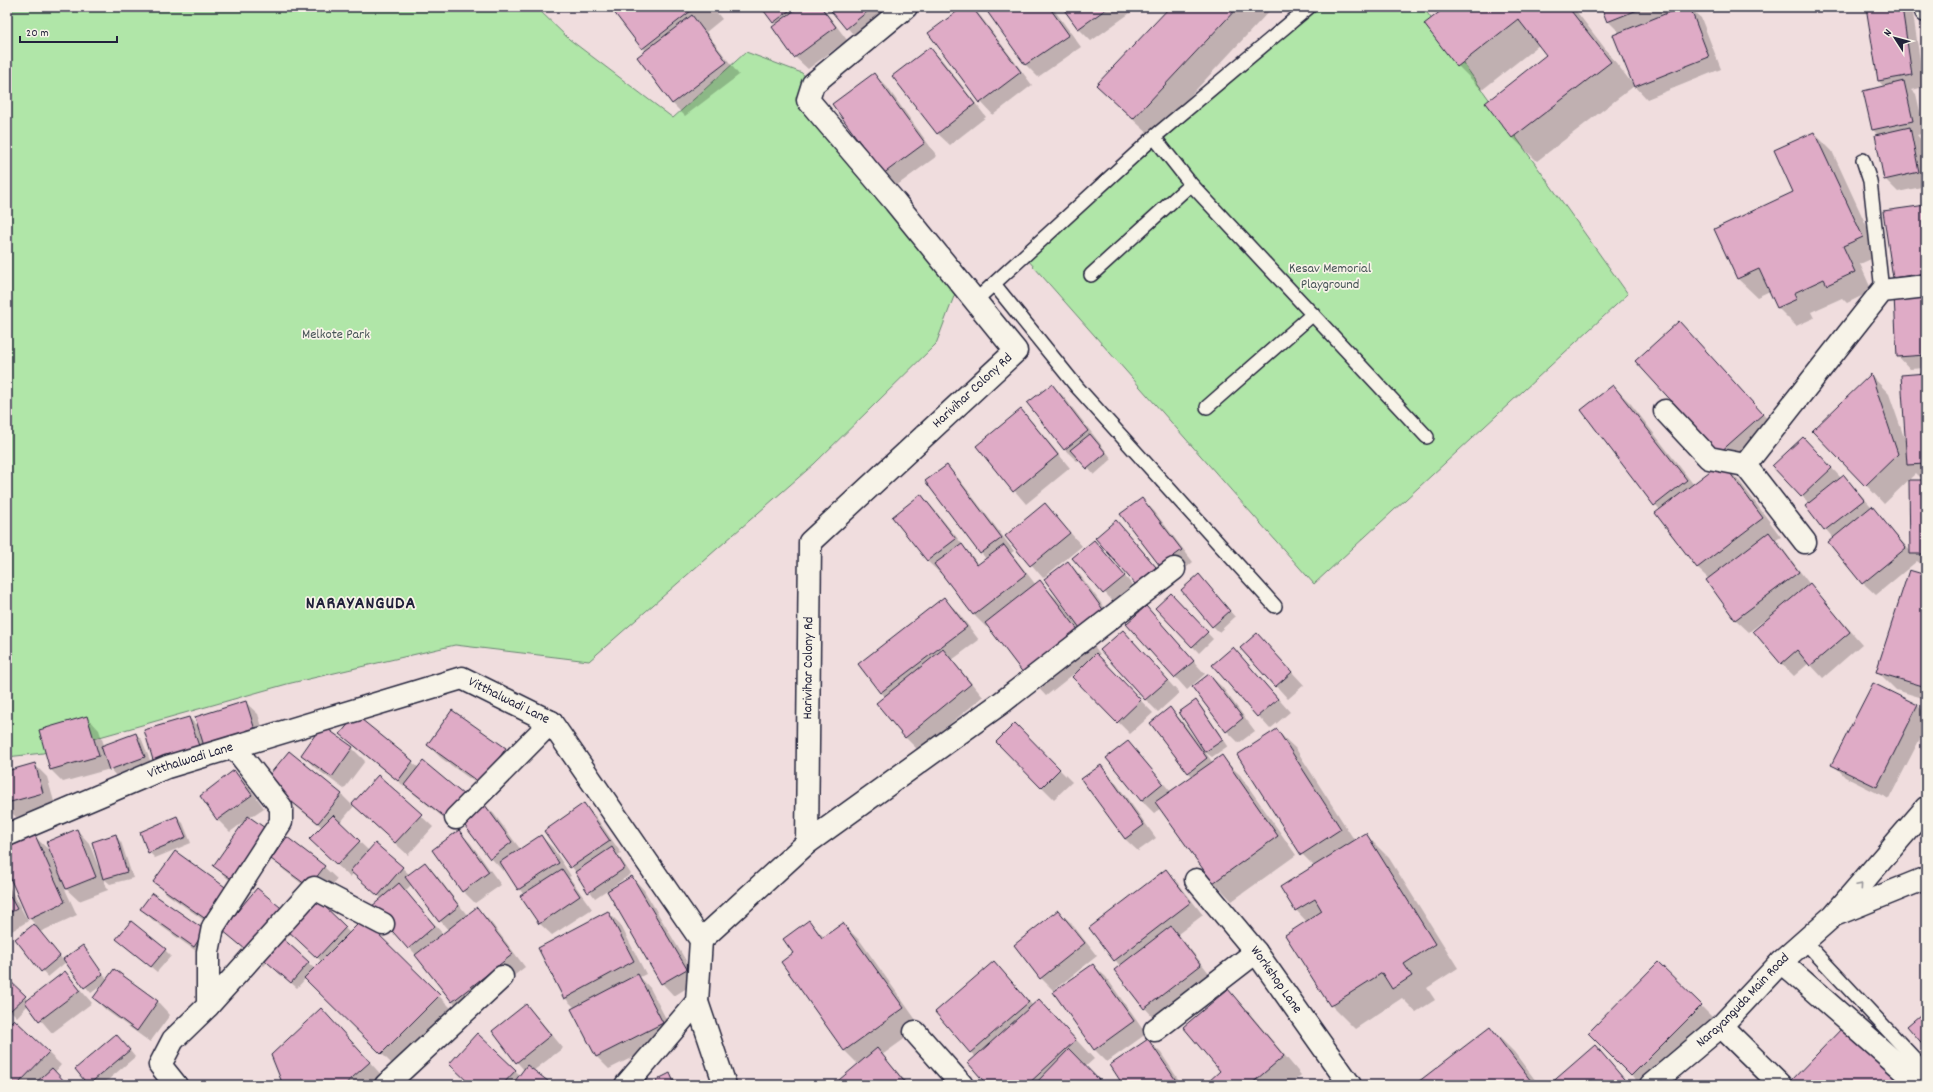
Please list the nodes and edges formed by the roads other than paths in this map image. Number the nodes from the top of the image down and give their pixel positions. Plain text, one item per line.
1 (906, 7) edge
2 (1309, 7) edge
3 (1925, 7) edge
4 (1926, 11) edge
5 (1154, 137) junction
6 (1863, 160) dead end
7 (1191, 184) junction
8 (1090, 275) dead end
9 (994, 284) junction
10 (1926, 286) edge
11 (1882, 291) junction
12 (975, 301) junction
13 (1313, 314) junction
14 (1207, 407) dead end
15 (1666, 411) dead end
16 (1427, 437) dead end
17 (1745, 464) junction
18 (1805, 542) dead end
19 (1174, 569) dead end
20 (1275, 606) dead end
21 (550, 722) junction
22 (234, 747) junction
23 (1926, 808) edge
24 (456, 818) dead end
25 (7, 835) edge
26 (807, 844) junction
27 (1926, 878) edge
28 (1196, 880) dead end
29 (1834, 915) junction
30 (382, 924) dead end
31 (701, 940) junction
32 (1804, 941) junction
33 (1256, 952) junction
34 (1781, 962) junction
35 (502, 978) dead end
36 (697, 1002) junction
37 (208, 1006) junction
38 (1721, 1026) junction
39 (1156, 1030) dead end
40 (914, 1032) dead end
41 (1926, 1071) edge
42 (176, 1085) edge
43 (386, 1085) edge
44 (626, 1085) edge
45 (725, 1085) edge
46 (962, 1085) edge
47 (1350, 1085) edge
48 (1651, 1085) edge
49 (1781, 1085) edge
50 (1921, 1085) edge

1 - 12 street, Harivihar Colony Rd
2 - 5 lane
3 - 4 street
5 - 7 lane
5 - 9 lane
6 - 11 lane
7 - 8 lane
7 - 13 lane
9 - 12 lane
9 - 20 lane
10 - 11 street
11 - 17 street
12 - 26 street, Harivihar Colony Rd
13 - 14 lane
13 - 16 lane
15 - 17 street
17 - 18 street
19 - 26 street
21 - 22 street, Vitthalwadi Lane
21 - 24 street
21 - 31 street, Vitthalwadi Lane
22 - 25 street, Vitthalwadi Lane
22 - 37 street
29 -> 23 street, Narayanguda Main Road
26 - 31 street
27 - 29 street, Narayanguda Main Road
28 - 33 street, Workshop Lane
29 - 32 street, Narayanguda Main Road
30 - 37 street
31 - 36 street
32 - 34 street, Narayanguda Main Road
32 - 41 lane
33 - 39 street
33 - 47 street, Workshop Lane
34 - 38 street, Narayanguda Main Road
34 - 50 street
35 - 43 street
36 - 44 street
36 - 45 street
37 - 42 street
38 - 48 street, Narayanguda Main Road
38 - 49 street
40 - 46 street

